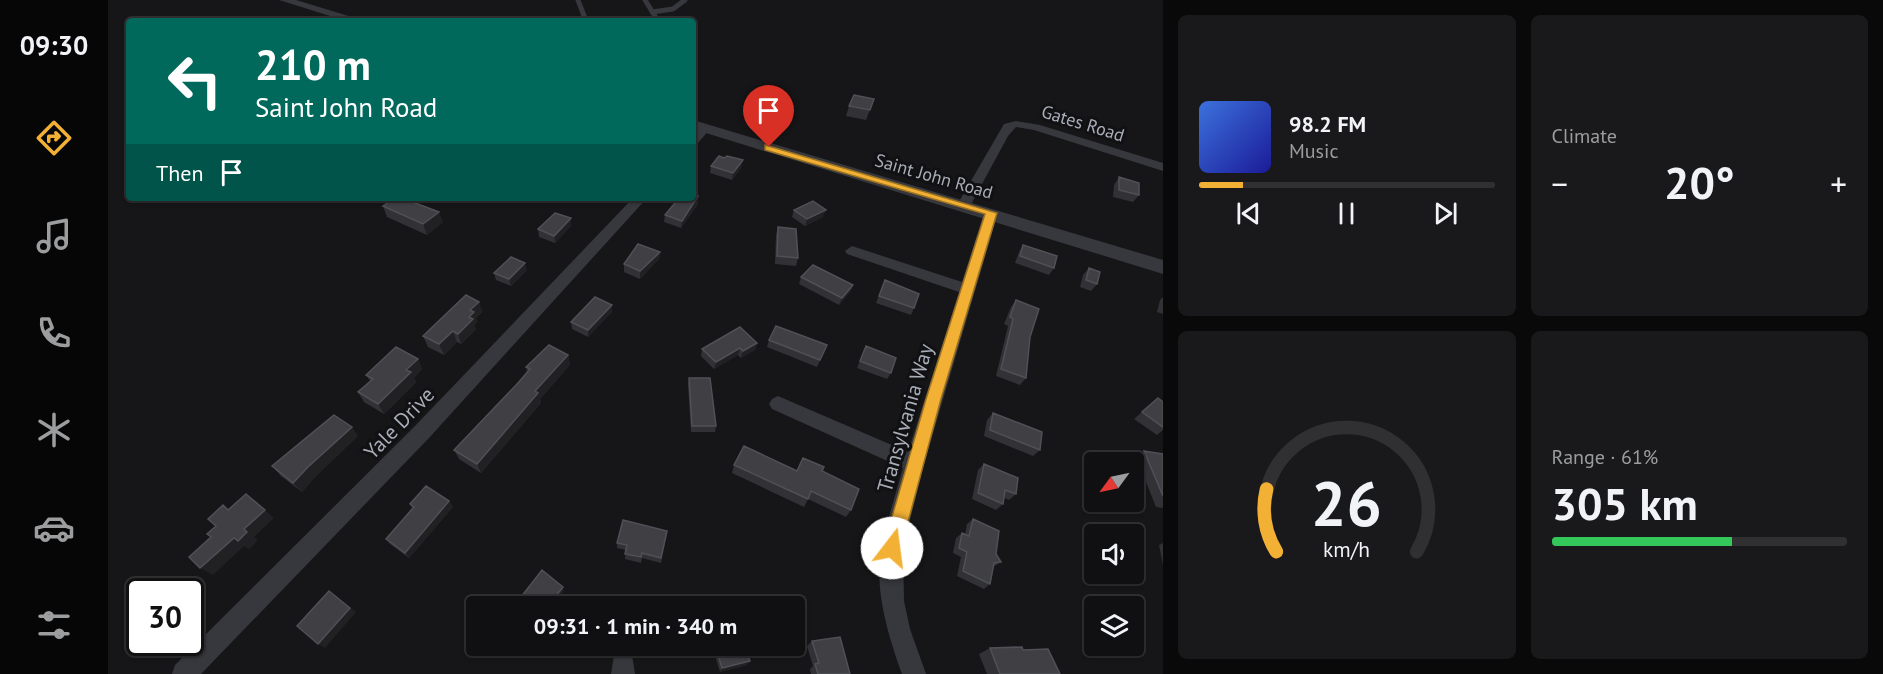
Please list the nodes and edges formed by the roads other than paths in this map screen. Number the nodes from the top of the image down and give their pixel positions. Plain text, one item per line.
1 (284, 0) edge
2 (302, 0) edge
3 (578, 0) edge
4 (645, 0) edge
5 (686, 0) edge
6 (652, 12) junction
7 (350, 18) edge
8 (353, 18) edge
9 (585, 18) edge
10 (656, 18) edge
11 (699, 126) edge
12 (1163, 167) edge
13 (637, 201) edge
14 (964, 205) junction
15 (991, 213) junction
16 (852, 251) dead end
17 (1163, 267) edge
18 (966, 290) junction
19 (778, 404) dead end
20 (914, 464) junction
21 (184, 674) edge
22 (914, 674) edge

1 - 7 street
2 - 8 street
3 - 9 lane
4 - 6 lane
5 - 6 lane
6 - 10 lane
11 - 14 street, Saint John Road
12 - 14 street, Gates Road
13 - 21 street, Yale Drive
14 - 15 street, Saint John Road
15 - 17 street, Saint John Road
15 - 18 street, Transylvania Way
16 - 18 street
18 - 20 street, Transylvania Way
19 - 20 street
20 - 22 street, Transylvania Way

